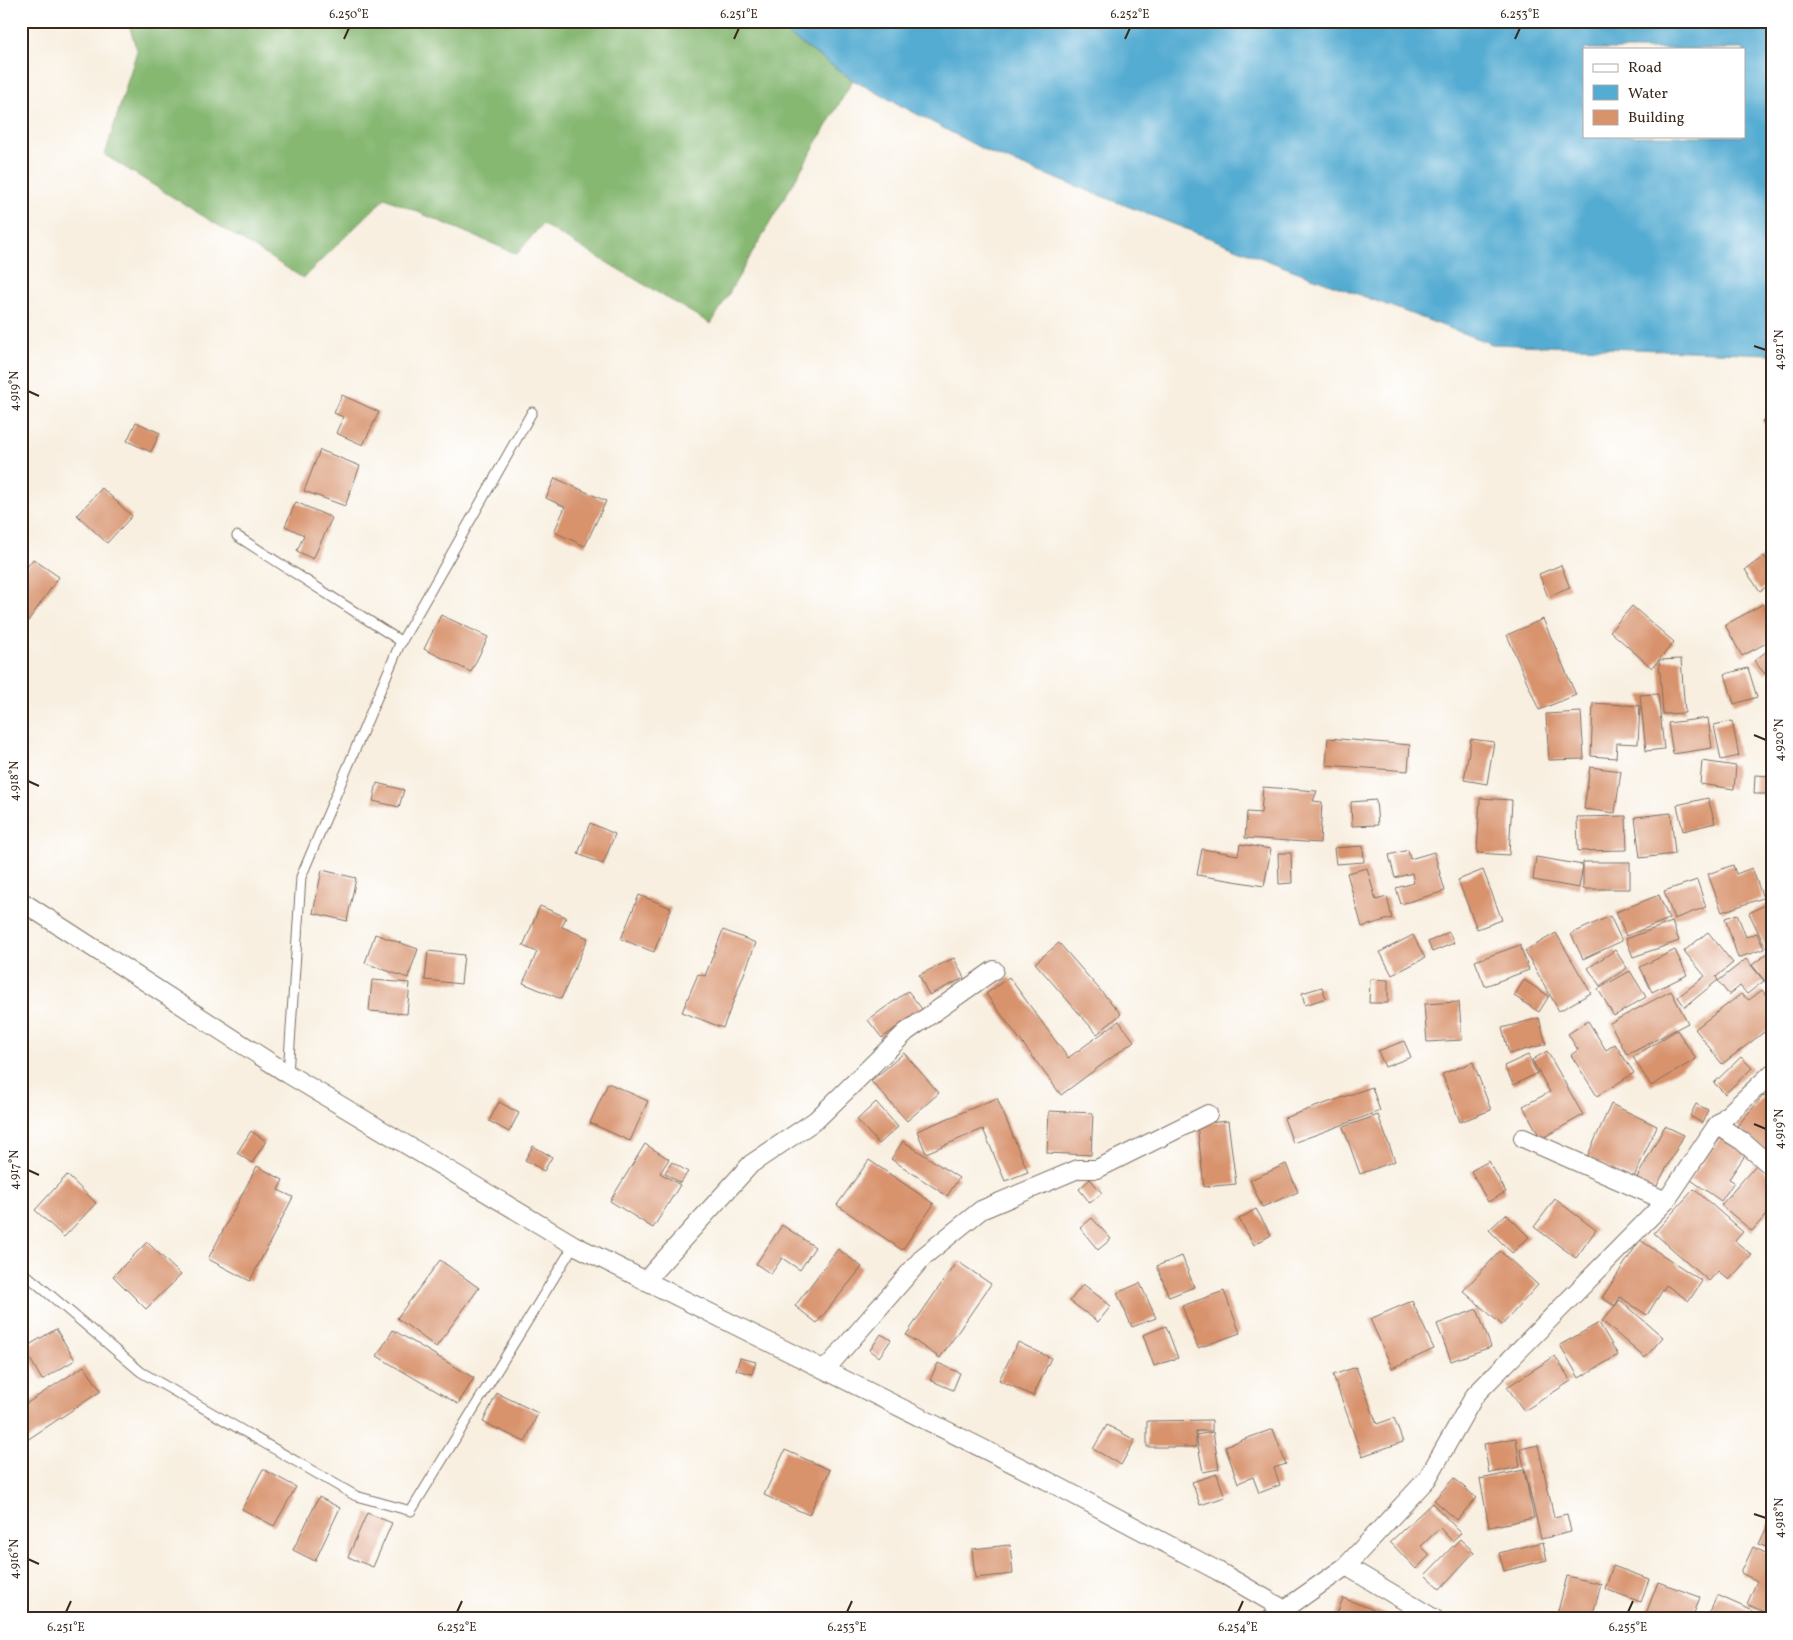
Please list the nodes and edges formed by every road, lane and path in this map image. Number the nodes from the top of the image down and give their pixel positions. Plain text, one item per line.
1 (532, 412) dead end
2 (237, 536) dead end
3 (402, 642) junction
4 (21, 901) edge
5 (994, 970) dead end
6 (1772, 1073) edge
7 (288, 1074) junction
8 (1208, 1114) dead end
9 (1717, 1125) junction
10 (1523, 1138) dead end
11 (1772, 1167) edge
12 (1666, 1200) junction
13 (574, 1245) junction
14 (29, 1277) dead end
15 (645, 1281) junction
16 (825, 1370) junction
17 (1346, 1566) junction
18 (1281, 1616) edge
19 (1436, 1619) edge

1 - 3 lane
2 - 3 lane
3 - 7 lane
4 - 7 street
5 - 15 street
6 - 9 street
7 - 13 street
8 - 16 street
9 - 11 street
9 - 12 street
10 - 12 street
12 - 17 street
13 - 14 lane
13 - 15 street
15 - 16 street
16 - 18 street
17 - 18 street
17 - 19 street

